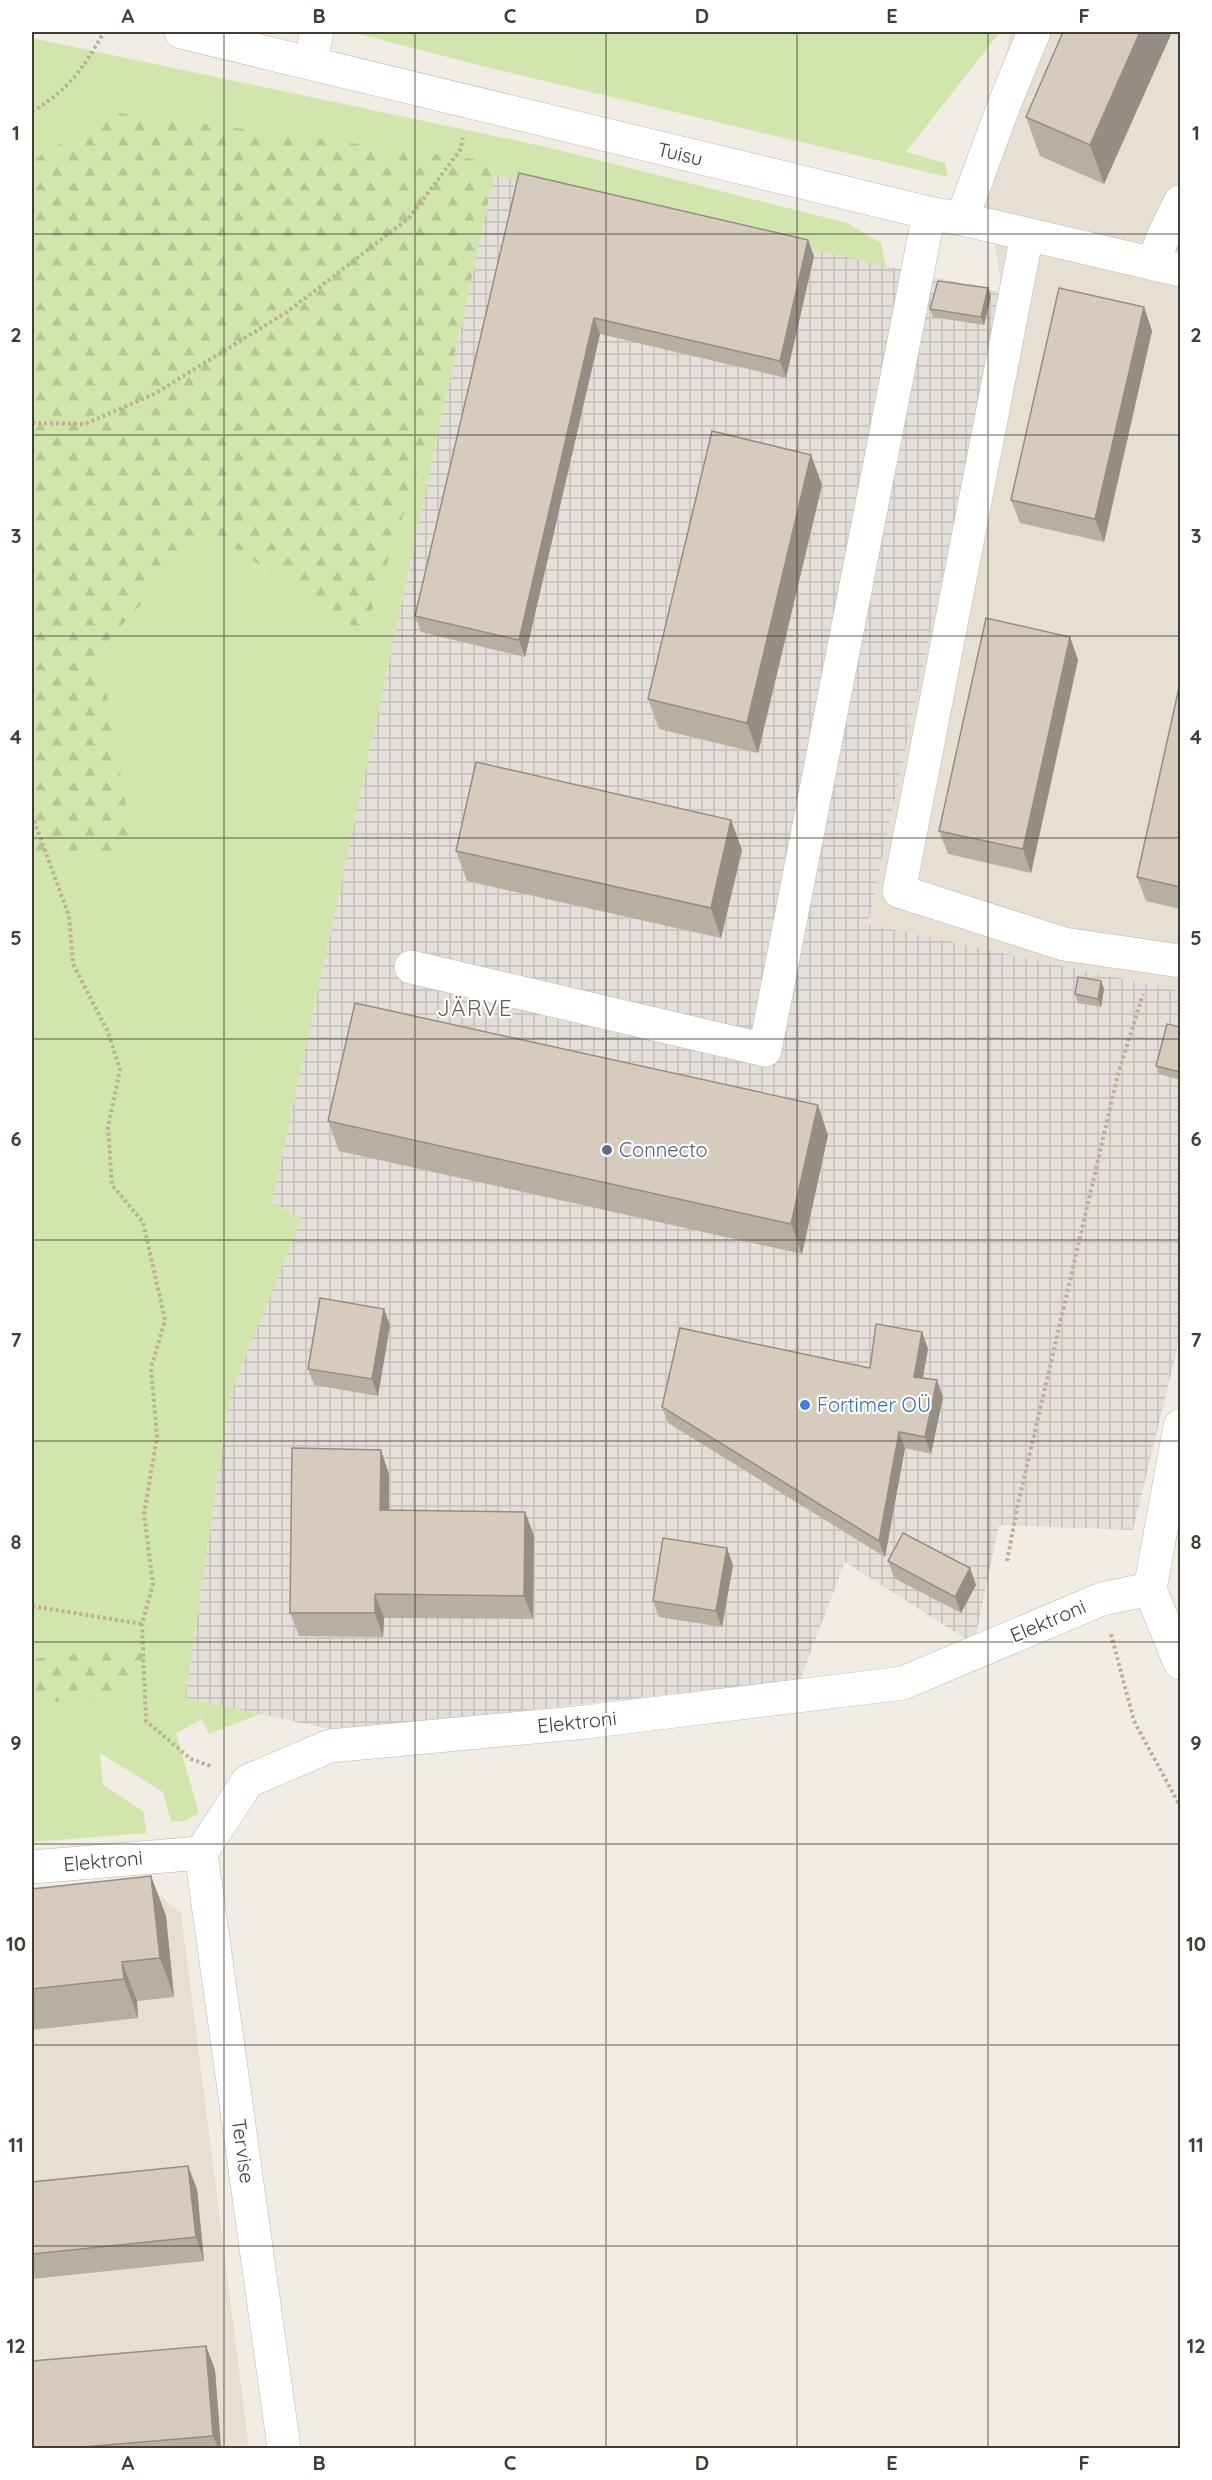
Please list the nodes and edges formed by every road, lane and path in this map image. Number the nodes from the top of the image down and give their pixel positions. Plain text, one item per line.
1 (104, 32) edge
2 (190, 32) edge
3 (317, 32) edge
4 (1034, 32) edge
5 (310, 63) junction
6 (472, 102) junction
7 (32, 112) edge
8 (1180, 202) edge
9 (929, 213) junction
10 (962, 219) junction
11 (1027, 235) junction
12 (1167, 267) edge
13 (32, 423) edge
14 (32, 815) edge
15 (1166, 959) edge
16 (411, 967) dead end
17 (1180, 1426) edge
18 (1007, 1561) dead end
19 (1150, 1589) junction
20 (1102, 1599) junction
21 (32, 1606) edge
22 (142, 1624) junction
23 (1180, 1663) edge
24 (248, 1781) junction
25 (1180, 1806) edge
26 (201, 1853) junction
27 (32, 1867) edge
28 (284, 2448) edge

1 - 7 path
2 - 5 street, Tuisu
3 - 5 street
4 - 10 street
5 - 6 street, Tuisu
6 - 9 street, Tuisu
6 - 13 path
8 - 12 street
9 - 10 street, Tuisu
9 - 16 street
10 - 11 street, Tuisu
11 - 12 street, Tuisu
11 - 15 street
14 - 22 path
15 - 18 path
17 - 19 street
19 - 20 street, Elektroni
19 - 23 street
20 - 24 street, Elektroni
20 - 25 path
21 - 22 path
22 - 24 path
24 - 26 street
26 - 27 street, Elektroni
26 - 28 street, Tervise

